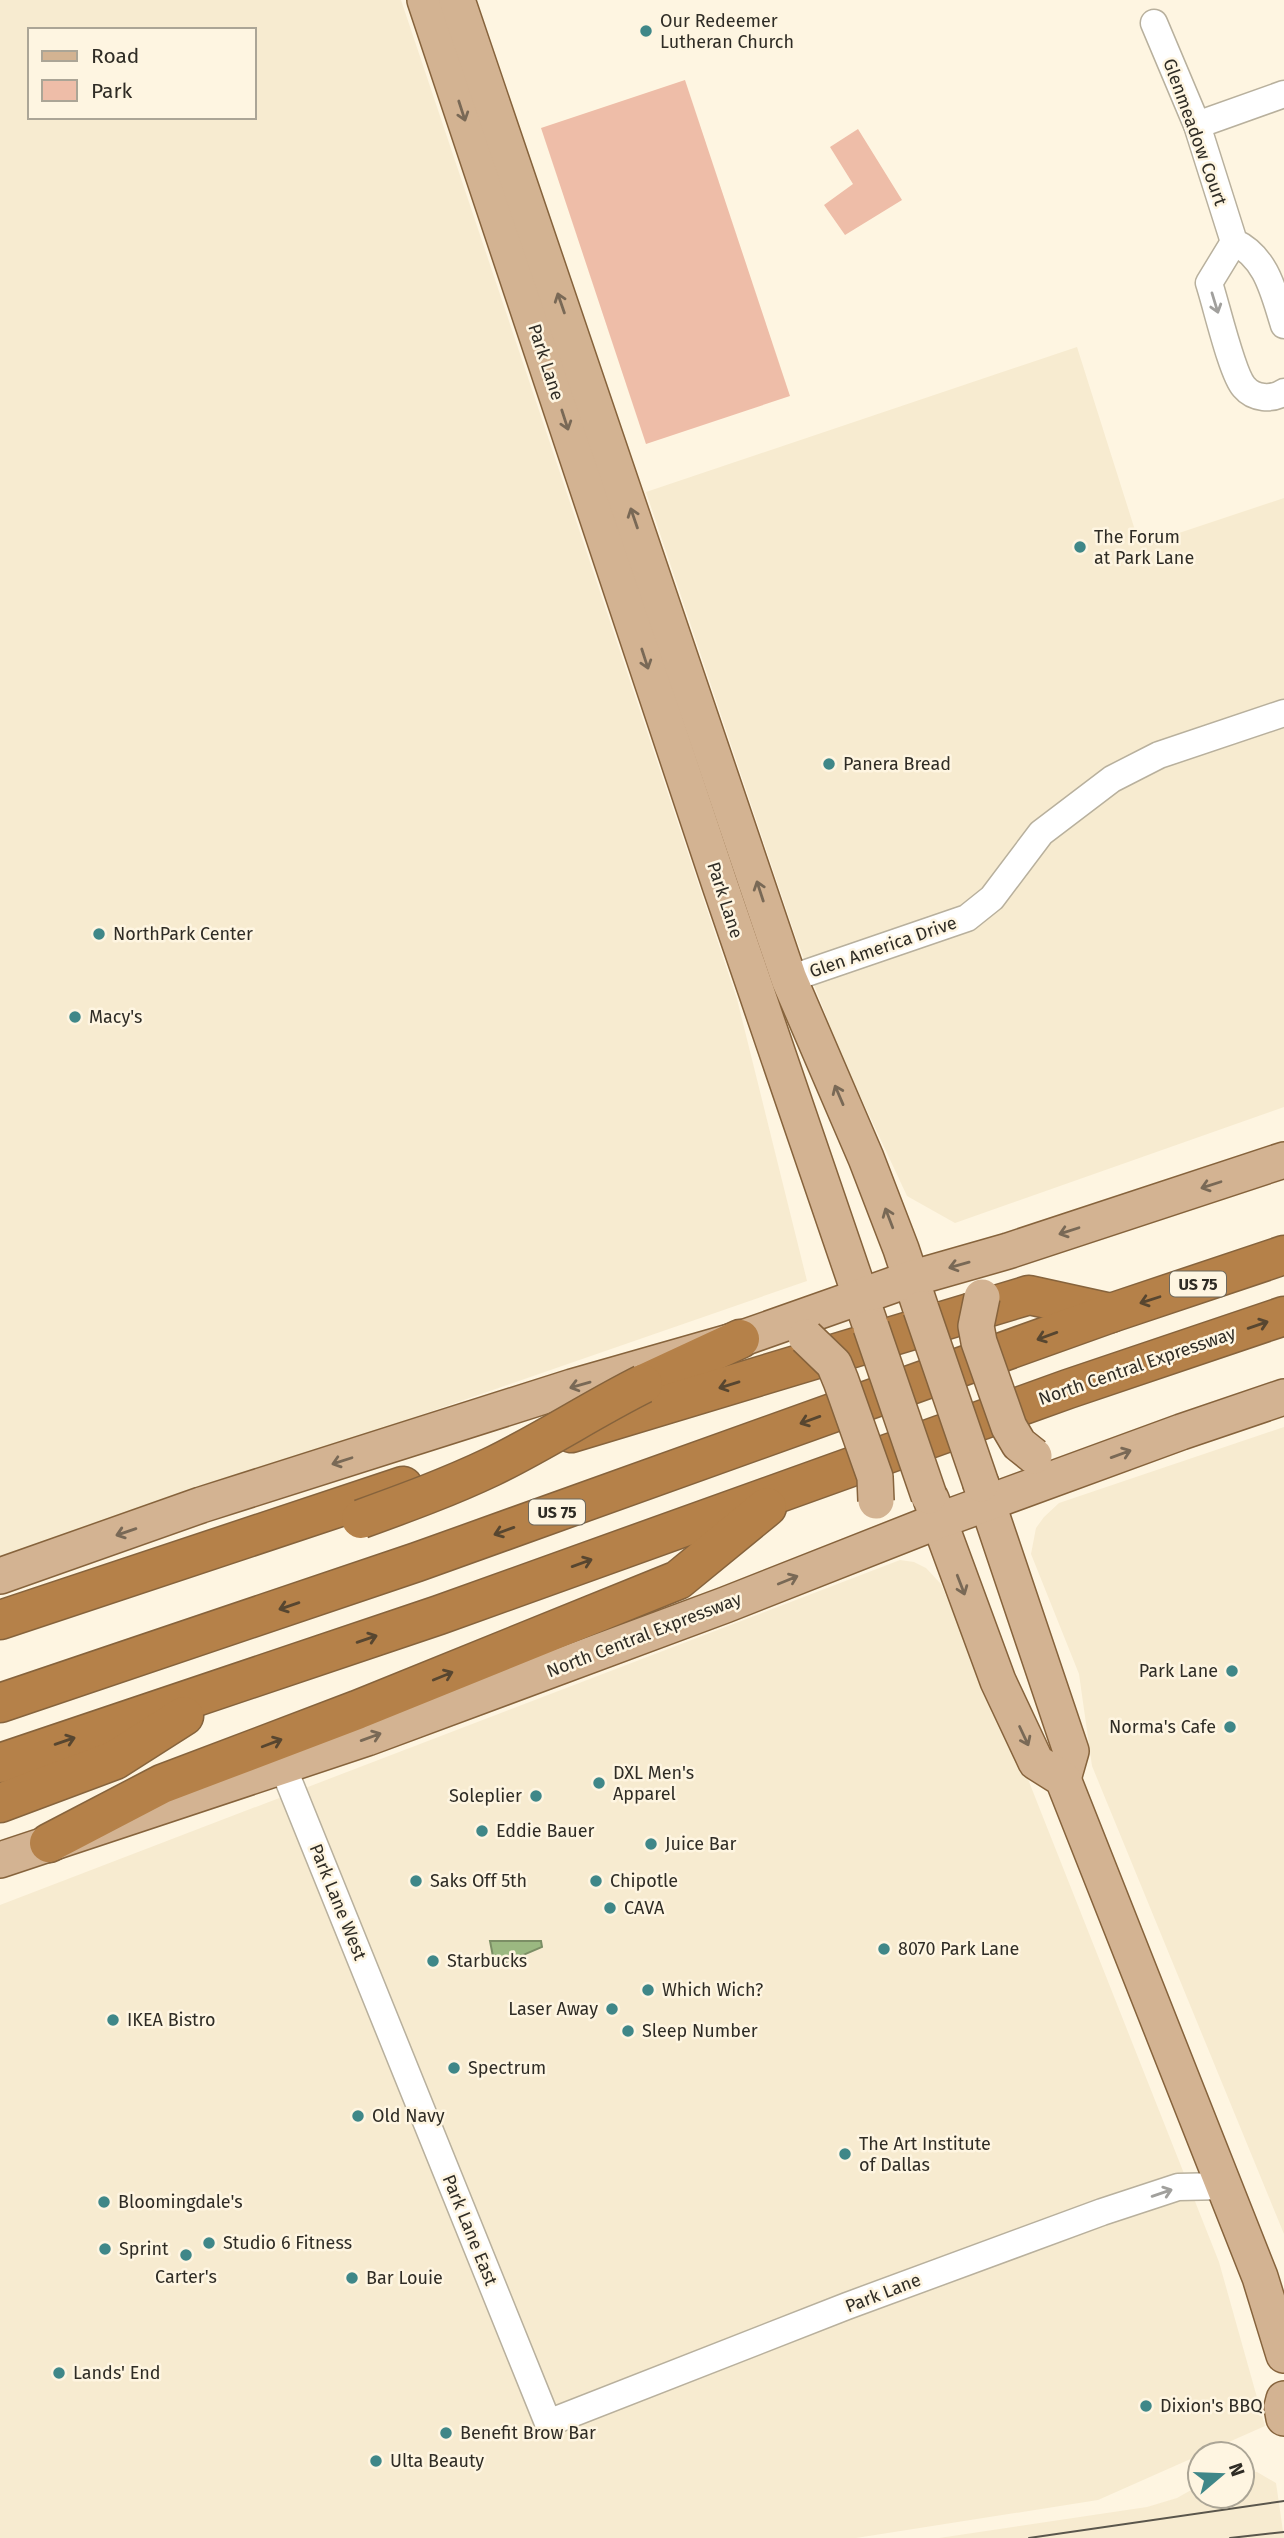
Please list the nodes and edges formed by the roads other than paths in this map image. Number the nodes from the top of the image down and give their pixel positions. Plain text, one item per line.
1 (425, 0) edge
2 (457, 0) edge
3 (1154, 23) dead end
4 (461, 59) junction
5 (1284, 94) edge
6 (1196, 125) junction
7 (1234, 242) junction
8 (1284, 325) edge
9 (1284, 392) edge
10 (656, 583) junction
11 (624, 595) junction
12 (1284, 713) edge
13 (720, 885) junction
14 (789, 979) junction
15 (1284, 1160) edge
16 (1008, 1251) junction
17 (1284, 1255) edge
18 (916, 1294) junction
19 (865, 1312) junction
20 (1111, 1313) junction
21 (1284, 1316) edge
22 (795, 1331) junction
23 (740, 1339) junction
24 (1284, 1397) edge
25 (1072, 1472) junction
26 (790, 1488) junction
27 (984, 1493) junction
28 (933, 1508) junction
29 (857, 1552) junction
30 (0, 1576) edge
31 (0, 1620) edge
32 (0, 1644) edge
33 (233, 1685) junction
34 (0, 1703) edge
35 (0, 1763) edge
36 (283, 1767) junction
37 (1063, 1779) junction
38 (0, 1803) edge
39 (48, 1843) junction
40 (0, 1860) edge
41 (392, 2037) joint
42 (1224, 2186) junction
43 (1284, 2355) edge
44 (1284, 2399) edge
45 (1284, 2418) edge
46 (548, 2423) joint

1 - 4 main road, Park Lane
2 - 4 main road, Park Lane
3 - 6 street, Glenmeadow Court
10 -> 4 main road, Park Lane
4 -> 11 main road, Park Lane
5 - 6 street
6 - 7 street, Glenmeadow Court
7 - 8 street, Glenmeadow Court
7 -> 9 street
10 - 11 main road
14 -> 10 main road, Park Lane
11 -> 13 main road, Park Lane
12 - 14 street, Glen America Drive
13 - 14 main road
13 - 19 main road, Park Lane
18 -> 14 main road, Park Lane
15 -> 16 main road
16 -> 18 main road
16 - 25 main road, bridge
17 -> 20 highway, US 75
18 - 19 main road
18 - 27 main road, Park Lane, bridge
19 - 22 main road
19 - 28 main road, Park Lane, bridge
20 -> 31 highway
20 -> 34 highway, US 75
26 -> 21 highway, North Central Expressway
22 - 23 main road
22 - 29 main road, bridge
23 -> 30 main road
23 - 32 highway, bridge
25 -> 24 main road, North Central Expressway
25 - 27 main road, North Central Expressway
33 -> 26 highway, North Central Expressway
39 -> 26 highway
27 - 28 main road, North Central Expressway
27 - 37 main road, Park Lane
28 - 29 main road, North Central Expressway
28 -> 37 main road, Park Lane
36 -> 29 main road, North Central Expressway
35 -> 33 highway, North Central Expressway
33 - 38 highway
36 - 39 main road, North Central Expressway
36 - 41 street, Park Lane West
37 - 42 main road
39 - 40 main road, North Central Expressway
41 - 46 street, Park Lane East
42 - 43 main road
46 -> 42 street, Park Lane
44 - 45 main road

